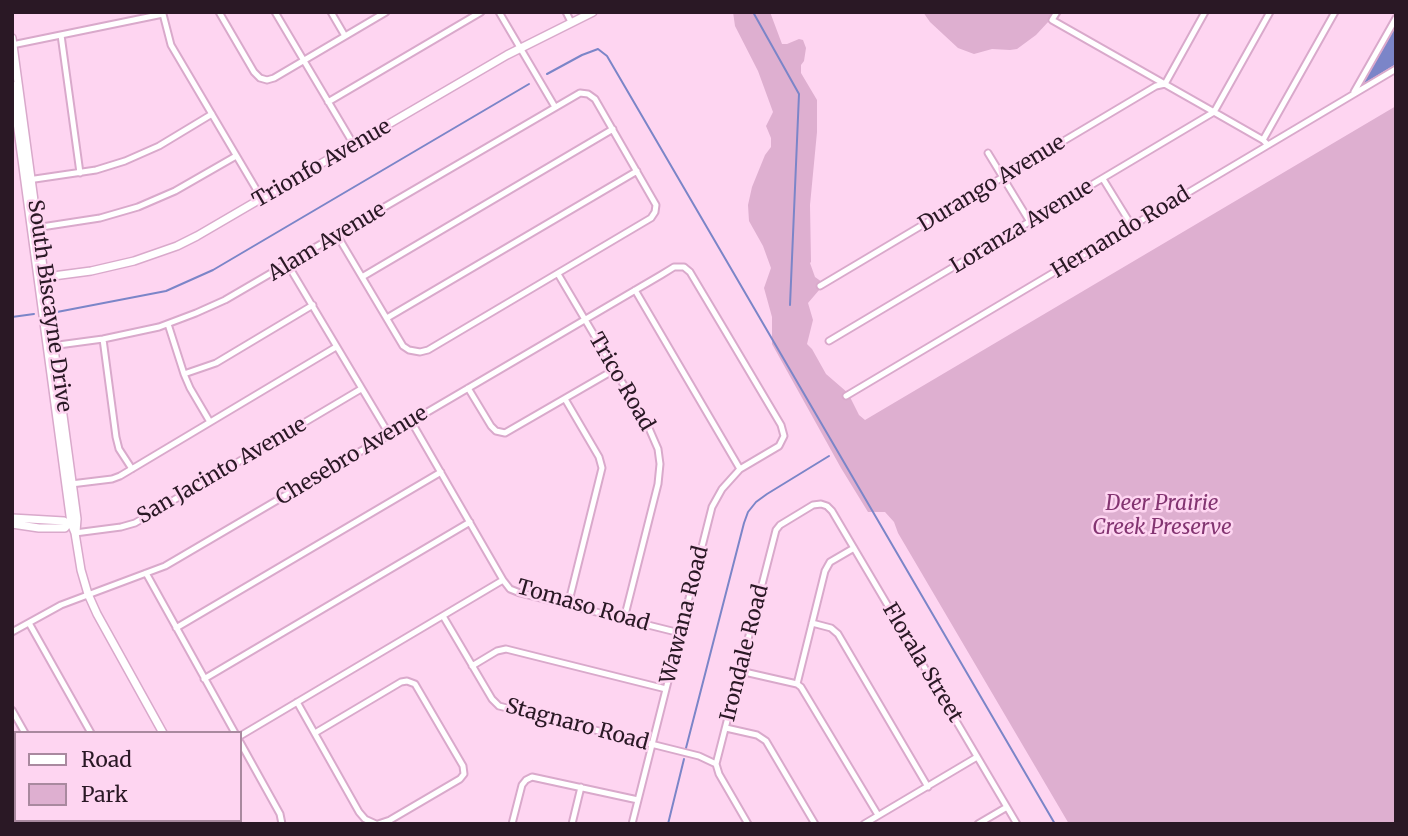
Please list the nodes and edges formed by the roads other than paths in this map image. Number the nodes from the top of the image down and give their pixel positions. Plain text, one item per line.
1 (219, 12) edge
2 (275, 12) edge
3 (331, 12) edge
4 (386, 12) edge
5 (481, 12) edge
6 (499, 12) edge
7 (566, 12) edge
8 (593, 12) edge
9 (1057, 12) edge
10 (1205, 12) edge
11 (1270, 12) edge
12 (1335, 12) edge
13 (165, 13) edge
14 (1396, 18) edge
15 (571, 22) junction
16 (61, 35) junction
17 (345, 36) junction
18 (12, 38) edge
19 (13, 45) edge
20 (520, 48) junction
21 (304, 61) junction
22 (1396, 69) edge
23 (1165, 84) junction
24 (12, 85) edge
25 (1353, 95) junction
26 (328, 102) junction
27 (555, 107) junction
28 (1214, 112) junction
29 (212, 114) junction
30 (612, 129) junction
31 (1265, 143) junction
32 (354, 146) junction
33 (988, 153) dead end
34 (236, 156) junction
35 (637, 171) junction
36 (80, 173) junction
37 (1003, 177) junction
38 (1103, 179) junction
39 (28, 180) junction
40 (262, 199) junction
41 (1030, 222) junction
42 (1132, 226) junction
43 (35, 228) junction
44 (337, 235) junction
45 (288, 265) junction
46 (558, 274) junction
47 (362, 276) junction
48 (42, 278) junction
49 (820, 286) dead end
50 (635, 290) junction
51 (313, 305) junction
52 (387, 318) junction
53 (585, 319) junction
54 (168, 324) junction
55 (103, 339) junction
56 (829, 341) dead end
57 (51, 346) junction
58 (336, 347) junction
59 (614, 370) junction
60 (184, 374) junction
61 (468, 388) junction
62 (361, 389) junction
63 (846, 396) dead end
64 (565, 399) junction
65 (411, 421) junction
66 (210, 422) junction
67 (389, 434) junction
68 (785, 436) joint
69 (132, 468) junction
70 (740, 469) junction
71 (441, 472) junction
72 (69, 485) junction
73 (824, 505) joint
74 (12, 518) edge
75 (470, 522) junction
76 (72, 523) junction
77 (12, 524) edge
78 (75, 533) junction
79 (854, 548) junction
80 (146, 573) junction
81 (503, 580) junction
82 (88, 594) junction
83 (568, 605) junction
84 (443, 616) junction
85 (624, 619) junction
86 (29, 623) junction
87 (812, 623) junction
88 (176, 628) junction
89 (12, 632) edge
90 (680, 633) junction
91 (472, 666) junction
92 (740, 671) junction
93 (204, 679) junction
94 (797, 684) junction
95 (666, 689) junction
96 (297, 702) junction
97 (12, 710) edge
98 (726, 727) junction
99 (24, 731) edge
100 (90, 731) edge
101 (162, 731) edge
102 (233, 731) edge
103 (315, 733) junction
104 (242, 735) edge
105 (652, 745) junction
106 (242, 746) edge
107 (977, 757) junction
108 (716, 764) junction
109 (581, 787) junction
110 (928, 787) junction
111 (638, 800) junction
112 (1007, 807) junction
113 (878, 815) junction
114 (374, 823) edge
115 (282, 824) edge
116 (512, 824) edge
117 (572, 824) edge
118 (632, 824) edge
119 (748, 824) edge
120 (815, 824) edge
121 (864, 824) edge
122 (978, 824) edge
123 (1017, 824) edge

1 - 21 street
2 - 21 street
3 - 17 street
4 - 17 street
5 - 26 street
6 - 20 street
7 - 15 street
8 - 15 street, Trionfo Avenue
9 - 23 street
10 - 23 street
11 - 28 street
12 - 31 street
13 - 16 street
13 - 29 street
14 - 25 street
15 - 20 street, Trionfo Avenue
16 - 19 street
16 - 36 street
17 - 21 street
18 - 19 street, South Biscayne Drive
19 - 39 street, South Biscayne Drive
20 - 27 street
20 - 32 street, Trionfo Avenue
21 - 26 street
22 - 25 street, Hernando Road
23 - 28 street
23 - 37 street, Durango Avenue
24 - 39 street, South Biscayne Drive
25 - 31 street, Hernando Road
26 - 32 street
27 - 30 street, Alam Avenue
27 - 44 street, Alam Avenue
28 - 31 street
28 - 38 street, Loranza Avenue
29 - 34 street
29 - 36 street
30 - 35 street
30 - 47 street
31 - 42 street, Hernando Road
32 - 40 street, Trionfo Avenue
33 - 37 street
34 - 40 street
34 - 43 street
35 - 46 street
35 - 52 street
36 - 39 street
37 - 41 street
37 - 49 street, Durango Avenue
38 - 41 street, Loranza Avenue
38 - 42 street
39 - 43 street, South Biscayne Drive
40 - 48 street, Trionfo Avenue
41 - 56 street, Loranza Avenue
42 - 63 street, Hernando Road
43 - 48 street, South Biscayne Drive
44 - 45 street, Alam Avenue
44 - 47 street
45 - 51 street
45 - 54 street, Alam Avenue
46 - 52 street
46 - 53 street, Trico Road
47 - 52 street
48 - 57 street, South Biscayne Drive
50 - 53 street, Chesebro Avenue
50 - 68 street, Chesebro Avenue
50 - 70 street
51 - 58 street
51 - 60 street
53 - 59 street, Trico Road
53 - 61 street, Chesebro Avenue
54 - 55 street, Alam Avenue
54 - 60 street
55 - 57 street, Alam Avenue
55 - 69 street
57 - 72 street, South Biscayne Drive
58 - 62 street
58 - 66 street
59 - 64 street
59 - 85 street, Trico Road
60 - 66 street
61 - 64 street
61 - 65 street, Chesebro Avenue
62 - 67 street
62 - 78 street, San Jacinto Avenue
64 - 83 street
65 - 67 street, Chesebro Avenue
65 - 71 street, Tomaso Road
66 - 69 street
67 - 80 street, Chesebro Avenue
68 - 70 street, Wawana Road
69 - 72 street
70 - 90 street, Wawana Road
71 - 75 street, Tomaso Road
71 - 88 street
72 - 76 street, South Biscayne Drive
73 - 79 street, Florala Street
73 - 92 street, Irondale Road
74 - 76 street
75 - 81 street, Tomaso Road
75 - 93 street
76 - 77 street
76 - 78 street, South Biscayne Drive
78 - 82 street, South Biscayne Drive
79 - 87 street
79 - 107 street, Florala Street
80 - 82 street, Chesebro Avenue
80 - 88 street
81 - 83 street, Tomaso Road
81 - 84 street
82 - 86 street, Chesebro Avenue
82 - 101 street, South Biscayne Drive
83 - 85 street, Tomaso Road
84 - 91 street, Stagnaro Road
84 - 96 street
85 - 90 street, Tomaso Road
86 - 89 street, Chesebro Avenue
86 - 100 street
87 - 94 street
87 - 110 street
88 - 93 street
90 - 95 street, Wawana Road
91 - 95 street
91 - 105 street, Stagnaro Road
92 - 94 street
92 - 98 street, Irondale Road
93 - 102 street
94 - 113 street
95 - 105 street, Wawana Road
96 - 103 street
96 - 104 street
97 - 99 street
98 - 108 street, Irondale Road
98 - 120 street
103 - 114 street
103 - 114 street
105 - 108 street, Stagnaro Road
105 - 111 street, Wawana Road
106 - 115 street
107 - 110 street
107 - 112 street, Florala Street
108 - 119 street
109 - 111 street
109 - 116 street
109 - 117 street
110 - 113 street
111 - 118 street, Wawana Road
112 - 122 street
112 - 123 street, Florala Street
113 - 121 street

